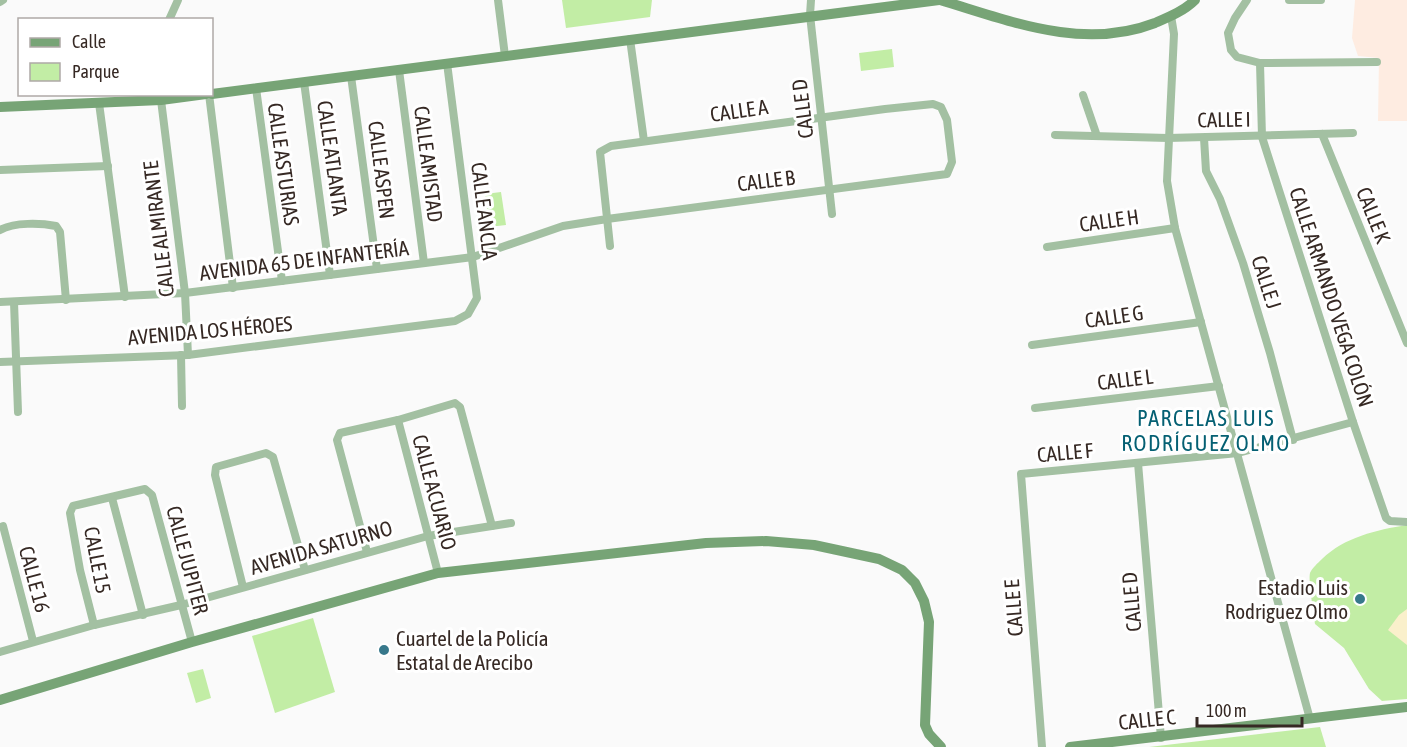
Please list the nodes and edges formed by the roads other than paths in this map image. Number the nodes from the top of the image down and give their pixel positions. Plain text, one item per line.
1 (178, 0) edge
2 (498, 0) edge
3 (811, 0) edge
4 (939, 0) edge
5 (1195, 0) edge
6 (1247, 0) edge
7 (1289, 0) edge
8 (1321, 0) edge
9 (810, 15) junction
10 (1171, 16) junction
11 (170, 18) edge
12 (630, 39) junction
13 (505, 56) junction
14 (1377, 62) dead end
15 (447, 63) junction
16 (1260, 63) junction
17 (399, 70) junction
18 (351, 76) junction
19 (304, 82) junction
20 (256, 88) junction
21 (213, 93) edge
22 (1083, 95) dead end
23 (187, 96) edge
24 (209, 96) edge
25 (165, 98) edge
26 (99, 103) junction
27 (0, 107) edge
28 (821, 117) junction
29 (1353, 133) dead end
30 (1322, 134) junction
31 (1055, 135) dead end
32 (1097, 136) junction
33 (1262, 137) junction
34 (1168, 138) junction
35 (1204, 138) junction
36 (644, 141) junction
37 (108, 166) junction
38 (0, 170) edge
39 (930, 177) joint
40 (830, 190) junction
41 (832, 214) dead end
42 (607, 219) junction
43 (1175, 228) junction
44 (0, 230) edge
45 (610, 246) dead end
46 (1047, 247) dead end
47 (473, 257) junction
48 (424, 263) junction
49 (376, 269) junction
50 (330, 275) junction
51 (282, 281) junction
52 (233, 288) junction
53 (185, 293) junction
54 (124, 297) junction
55 (66, 300) junction
56 (0, 302) edge
57 (14, 302) junction
58 (1201, 322) junction
59 (423, 325) joint
60 (1407, 343) edge
61 (1032, 345) dead end
62 (184, 355) junction
63 (16, 361) junction
64 (0, 362) edge
65 (1219, 386) junction
66 (182, 406) dead end
67 (1035, 408) dead end
68 (18, 412) dead end
69 (398, 420) junction
70 (1353, 422) junction
71 (1293, 440) junction
72 (1238, 453) junction
73 (1138, 463) junction
74 (1027, 473) joint
75 (112, 498) junction
76 (1407, 522) edge
77 (511, 523) dead end
78 (3, 526) dead end
79 (492, 526) junction
80 (428, 536) junction
81 (367, 552) junction
82 (305, 570) junction
83 (438, 573) junction
84 (243, 587) junction
85 (181, 605) junction
86 (143, 615) junction
87 (94, 625) junction
88 (33, 641) junction
89 (192, 642) junction
90 (0, 652) edge
91 (0, 700) edge
92 (1407, 707) edge
93 (1310, 719) junction
94 (1161, 738) junction
95 (941, 747) edge
96 (1042, 747) edge
97 (1070, 747) edge

1 - 11 street
2 - 13 street
3 - 9 street, CALLE D
4 - 9 street
4 - 10 street
5 - 10 street
6 - 16 street
7 - 8 street
9 - 12 street
9 - 28 street, CALLE D
10 - 34 street
12 - 13 street
12 - 36 street
13 - 15 street
14 - 16 street
15 - 17 street
15 - 47 street, CALLE ANCLA
16 - 33 street, CALLE ARMANDO VEGA COLÓN
17 - 18 street
17 - 48 street, CALLE AMISTAD
18 - 19 street
18 - 49 street, CALLE ASPEN
19 - 20 street
19 - 50 street, CALLE ATLANTA
20 - 21 street
20 - 51 street, CALLE ASTURIAS
22 - 32 street
23 - 25 street
24 - 52 street
25 - 26 street
25 - 53 street, CALLE ALMIRANTE
26 - 27 street
26 - 37 street
28 - 36 street, CALLE A
28 - 39 street, CALLE A
28 - 40 street, CALLE D
29 - 30 street, CALLE I
30 - 33 street, CALLE I
30 - 60 street, CALLE K
31 - 32 street, CALLE I
32 - 34 street, CALLE I
33 - 35 street, CALLE I
33 - 70 street, CALLE ARMANDO VEGA COLÓN
34 - 35 street, CALLE I
34 - 43 street
35 - 71 street, CALLE J
36 - 42 street
37 - 38 street
37 - 54 street
39 - 40 street, CALLE B
40 - 41 street, CALLE D
40 - 42 street, CALLE B
42 - 45 street
42 - 47 street, AVENIDA 65 DE INFANTERÍA
43 - 46 street, CALLE H
43 - 58 street
44 - 55 street
47 - 48 street, AVENIDA 65 DE INFANTERÍA
47 - 59 street, CALLE ANCLA
48 - 49 street, AVENIDA 65 DE INFANTERÍA
49 - 50 street, AVENIDA 65 DE INFANTERÍA
50 - 51 street, AVENIDA 65 DE INFANTERÍA
51 - 52 street, AVENIDA 65 DE INFANTERÍA
52 - 53 street, AVENIDA 65 DE INFANTERÍA
53 - 54 street, AVENIDA 65 DE INFANTERÍA
53 - 62 street, CALLE ALMIRANTE
54 - 55 street, AVENIDA 65 DE INFANTERÍA
55 - 57 street, AVENIDA 65 DE INFANTERÍA
56 - 57 street, AVENIDA 65 DE INFANTERÍA
57 - 63 street
58 - 61 street, CALLE G
58 - 65 street
59 - 62 street, AVENIDA LOS HÉROES
62 - 63 street, AVENIDA LOS HÉROES
62 - 66 street, CALLE ALMIRANTE
63 - 64 street, AVENIDA LOS HÉROES
63 - 68 street
65 - 67 street, CALLE L
65 - 72 street
69 - 79 street
69 - 80 street, CALLE ACUARIO
69 - 81 street
70 - 71 street, CALLE F
70 - 76 street, CALLE ARMANDO VEGA COLÓN
71 - 72 street, CALLE F
72 - 73 street, CALLE F
72 - 93 street
73 - 74 street, CALLE F
73 - 94 street, CALLE D
74 - 96 street, CALLE E
75 - 85 street, CALLE JUPITER
75 - 86 street
75 - 87 street, CALLE 15
77 - 79 street, AVENIDA SATURNO
78 - 88 street, CALLE 16
79 - 80 street, AVENIDA SATURNO
80 - 81 street, AVENIDA SATURNO
80 - 83 street, CALLE ACUARIO
81 - 82 street, AVENIDA SATURNO
82 - 84 street, AVENIDA SATURNO
82 - 84 street
83 - 89 street
83 - 95 street
84 - 85 street, AVENIDA SATURNO
85 - 86 street, AVENIDA SATURNO
85 - 89 street, CALLE JUPITER
86 - 87 street, AVENIDA SATURNO
87 - 88 street, AVENIDA SATURNO
88 - 90 street, AVENIDA SATURNO
89 - 91 street
92 - 93 street, CALLE C
93 - 94 street, CALLE C
94 - 97 street, CALLE C

